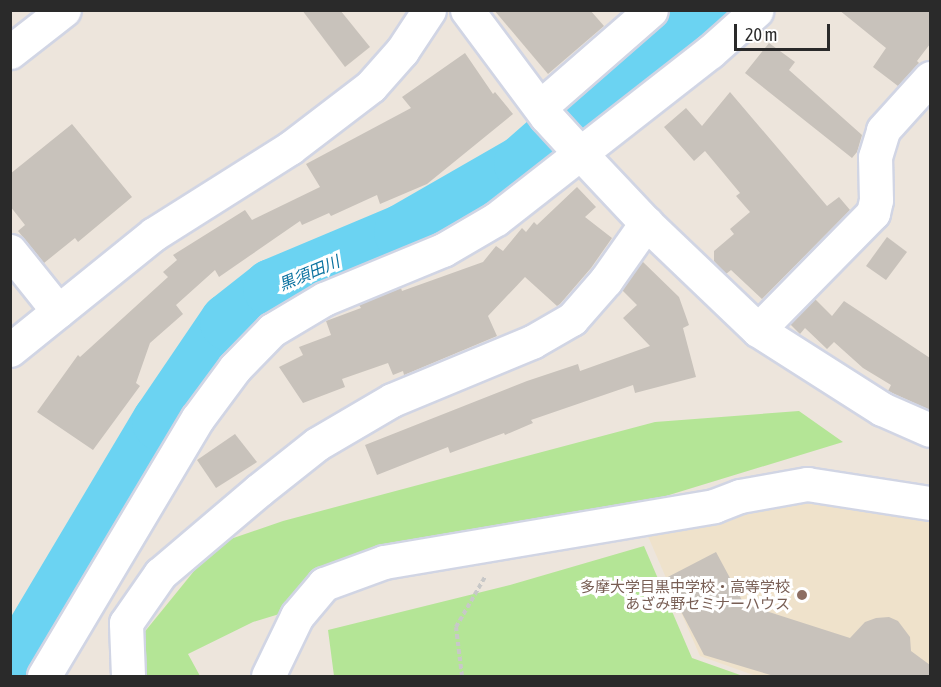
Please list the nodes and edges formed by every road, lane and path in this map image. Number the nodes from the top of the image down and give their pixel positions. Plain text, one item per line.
1 (64, 10) edge
2 (429, 10) edge
3 (467, 10) edge
4 (651, 10) edge
5 (756, 11) edge
6 (10, 52) edge
7 (930, 78) edge
8 (543, 112) junction
9 (580, 153) junction
10 (646, 223) junction
11 (10, 251) edge
12 (58, 311) junction
13 (758, 330) junction
14 (10, 350) edge
15 (930, 430) edge
16 (930, 503) edge
17 (516, 539) junction
18 (160, 574) junction
19 (91, 600) junction
20 (44, 676) edge
21 (128, 676) edge
22 (268, 676) edge
23 (462, 676) edge

1 - 6 street
2 - 12 street
3 - 8 street
4 - 8 street
5 - 9 street
7 - 13 street
8 - 9 street
9 - 10 street
9 - 19 street
10 - 13 street
10 - 18 street
11 - 12 street
12 - 14 street
13 - 15 street
16 - 17 street
17 - 22 street
17 - 23 path
18 - 19 street
18 - 21 street
19 - 20 street

